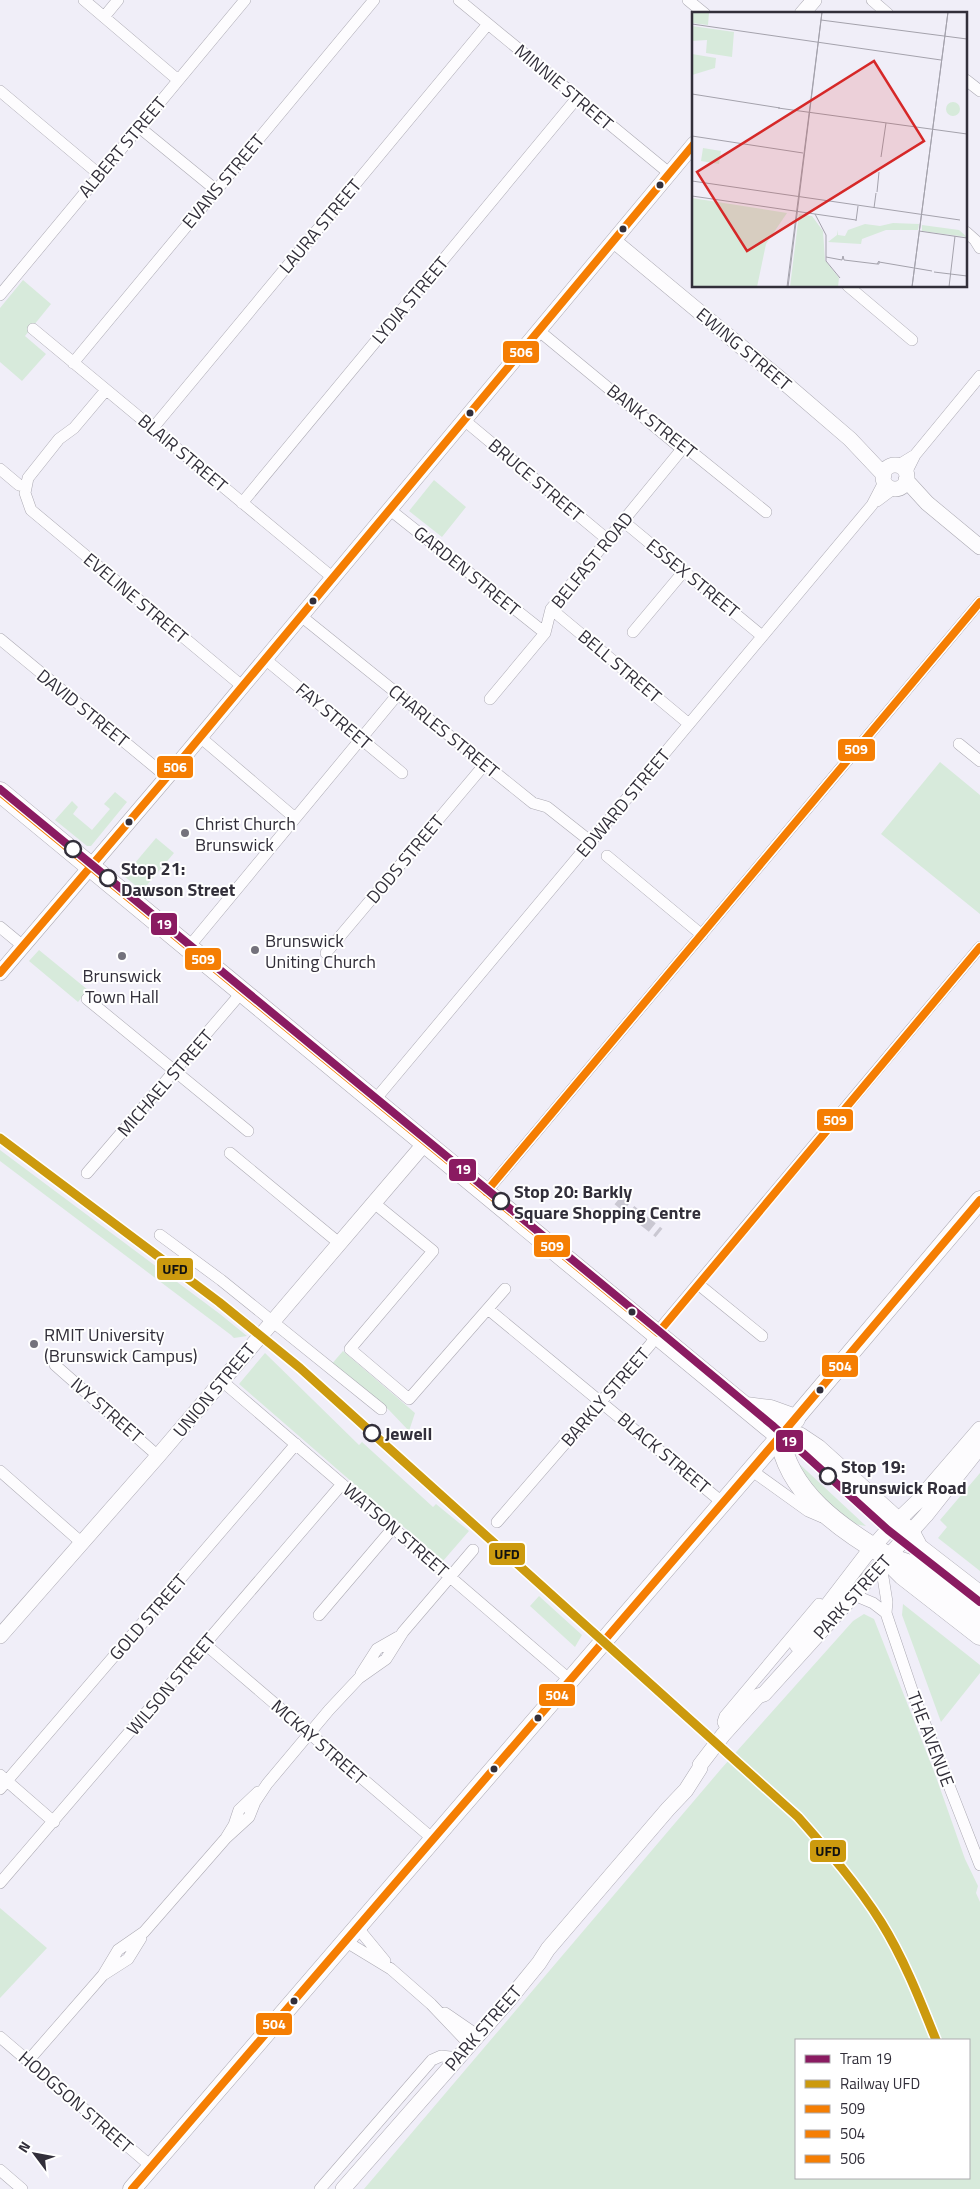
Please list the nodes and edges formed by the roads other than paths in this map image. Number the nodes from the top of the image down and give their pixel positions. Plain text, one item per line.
1 (84, 0) edge
2 (118, 0) edge
3 (245, 0) edge
4 (374, 0) edge
5 (459, 0) edge
6 (688, 0) edge
7 (814, 0) edge
8 (872, 0) edge
9 (703, 12) edge
10 (804, 12) edge
11 (886, 12) edge
12 (104, 17) junction
13 (488, 24) junction
14 (178, 80) junction
15 (968, 82) edge
16 (0, 91) edge
17 (980, 91) edge
18 (577, 98) junction
19 (139, 127) junction
20 (691, 152) edge
21 (669, 173) junction
22 (100, 175) junction
23 (216, 190) junction
24 (614, 241) junction
25 (850, 288) edge
26 (0, 295) edge
27 (33, 329) dead end
28 (538, 330) junction
29 (912, 340) dead end
30 (73, 363) junction
31 (980, 376) edge
32 (106, 390) junction
33 (464, 420) junction
34 (153, 428) junction
35 (682, 449) junction
36 (0, 469) edge
37 (895, 477) junction
38 (25, 486) junction
39 (242, 503) junction
40 (389, 509) junction
41 (766, 512) dead end
42 (623, 521) junction
43 (608, 540) junction
44 (980, 547) edge
45 (684, 571) junction
46 (332, 577) junction
47 (980, 602) edge
48 (551, 609) junction
49 (300, 616) junction
50 (633, 632) dead end
51 (544, 633) junction
52 (762, 636) junction
53 (0, 640) edge
54 (265, 659) junction
55 (242, 686) junction
56 (398, 694) junction
57 (490, 698) dead end
58 (689, 724) junction
59 (200, 737) junction
60 (361, 738) junction
61 (959, 744) dead end
62 (980, 761) edge
63 (484, 764) junction
64 (402, 774) dead end
65 (167, 777) junction
66 (0, 792) edge
67 (295, 818) junction
68 (590, 841) junction
69 (607, 856) dead end
70 (90, 868) junction
71 (0, 928) edge
72 (702, 935) junction
73 (23, 946) junction
74 (980, 947) edge
75 (188, 948) junction
76 (326, 953) dead end
77 (0, 974) edge
78 (242, 992) junction
79 (87, 999) dead end
80 (176, 1071) junction
81 (374, 1100) junction
82 (248, 1131) dead end
83 (425, 1143) junction
84 (230, 1153) dead end
85 (87, 1173) dead end
86 (486, 1192) junction
87 (980, 1200) edge
88 (374, 1203) junction
89 (160, 1234) dead end
90 (339, 1243) junction
91 (698, 1284) junction
92 (505, 1289) dead end
93 (488, 1309) junction
94 (272, 1321) junction
95 (658, 1333) junction
96 (762, 1336) dead end
97 (55, 1365) dead end
98 (222, 1380) junction
99 (602, 1401) junction
100 (746, 1407) junction
101 (381, 1409) dead end
102 (794, 1419) junction
103 (780, 1436) junction
104 (978, 1440) edge
105 (296, 1444) junction
106 (158, 1456) junction
107 (751, 1470) junction
108 (0, 1471) edge
109 (342, 1484) junction
110 (723, 1503) junction
111 (497, 1522) dead end
112 (838, 1522) junction
113 (903, 1527) junction
114 (393, 1528) junction
115 (82, 1543) junction
116 (473, 1550) dead end
117 (881, 1556) junction
118 (449, 1577) junction
119 (980, 1580) edge
120 (854, 1595) junction
121 (980, 1596) edge
122 (824, 1608) junction
123 (886, 1613) junction
124 (319, 1615) dead end
125 (980, 1615) edge
126 (2, 1630) edge
127 (980, 1635) edge
128 (205, 1644) junction
129 (570, 1680) junction
130 (758, 1696) junction
131 (728, 1730) junction
132 (309, 1734) junction
133 (2, 1782) edge
134 (54, 1822) junction
135 (432, 1839) junction
136 (980, 1864) edge
137 (0, 1883) edge
138 (357, 1927) junction
139 (345, 1942) junction
140 (391, 1969) junction
141 (0, 2037) edge
142 (470, 2037) junction
143 (450, 2056) junction
144 (28, 2061) junction
145 (416, 2104) junction
146 (152, 2166) junction
147 (0, 2170) edge
148 (22, 2189) edge
149 (132, 2189) edge
150 (320, 2189) edge
151 (343, 2189) edge

1 - 12 street
2 - 12 street
3 - 14 street, ALBERT STREET
4 - 23 street, EVANS STREET
5 - 13 street, MINNIE STREET
6 - 9 street
7 - 10 street
8 - 11 street
12 - 14 street
13 - 18 street, MINNIE STREET
13 - 34 street, LAURA STREET
14 - 19 street, ALBERT STREET
15 - 17 street
16 - 22 street
18 - 21 street, MINNIE STREET
18 - 39 street, LYDIA STREET
19 - 22 street, ALBERT STREET
19 - 23 street
20 - 21 street
21 - 24 street
22 - 26 street, ALBERT STREET
23 - 30 street, EVANS STREET
24 - 28 street
24 - 37 street, EWING STREET
25 - 29 street
27 - 30 street, BLAIR STREET
28 - 33 street
28 - 35 street, BANK STREET
30 - 32 street, BLAIR STREET
31 - 37 street, EDWARD STREET
32 - 34 street, BLAIR STREET
32 - 38 street
33 - 40 street
33 - 43 street, BRUCE STREET
34 - 39 street, BLAIR STREET
35 - 41 street, BANK STREET
35 - 42 street, BELFAST ROAD
36 - 38 street
37 - 44 street, EWING STREET
37 - 52 street, EDWARD STREET
38 - 55 street, EVELINE STREET
39 - 46 street, BLAIR STREET
40 - 46 street
40 - 51 street, GARDEN STREET
42 - 43 street, BELFAST ROAD
42 - 45 street, ESSEX STREET
43 - 48 street, BELFAST ROAD
45 - 50 street
45 - 52 street, ESSEX STREET
46 - 49 street
47 - 72 street
48 - 51 street, BELFAST ROAD
48 - 58 street, BELL STREET
49 - 54 street
49 - 56 street, CHARLES STREET
51 - 57 street, BELFAST ROAD
52 - 58 street, EDWARD STREET
53 - 65 street, DAVID STREET
54 - 55 street
54 - 60 street, FAY STREET
55 - 59 street
56 - 60 street
56 - 63 street, CHARLES STREET
58 - 68 street, EDWARD STREET
59 - 65 street
59 - 67 street
60 - 64 street, FAY STREET
60 - 67 street
61 - 62 street
63 - 68 street, CHARLES STREET
63 - 76 street, DODS STREET
65 - 70 street
66 - 70 highway
67 - 75 street
68 - 81 street, EDWARD STREET
69 - 72 street
70 - 73 street
70 - 75 highway
71 - 73 street
72 - 86 street
73 - 77 street
74 - 91 street, BARKLY STREET
75 - 78 highway
78 - 80 street, MICHAEL STREET
78 - 81 highway
79 - 80 street
80 - 82 street
80 - 85 street, MICHAEL STREET
81 - 83 highway
83 - 86 highway
83 - 88 street, UNION STREET
84 - 90 street
86 - 95 highway
87 - 102 main road
88 - 90 street, UNION STREET
88 - 93 street
89 - 94 street
90 - 94 street, UNION STREET
91 - 95 street, BARKLY STREET
91 - 96 street
92 - 93 street
93 - 99 street, BLACK STREET
94 - 98 street, UNION STREET
94 - 101 street
95 - 99 street, BARKLY STREET
95 - 100 highway
97 - 106 street, IVY STREET
98 - 105 street, WATSON STREET
98 - 106 street, UNION STREET
99 - 110 street, BLACK STREET
99 - 111 street, BARKLY STREET
100 - 102 highway
100 - 103 highway
102 - 103 main road
103 - 107 main road
103 - 112 highway
103 - 113 highway
104 - 113 street, PARK STREET
105 - 109 street, WATSON STREET
105 - 133 street, GOLD STREET
106 - 115 street, UNION STREET
107 - 110 main road
107 - 112 street
108 - 115 street
109 - 114 street, WATSON STREET
109 - 128 street, WILSON STREET
110 - 129 main road
112 - 117 highway
113 - 117 street, PARK STREET
113 - 119 highway
113 - 121 highway
114 - 118 street, WATSON STREET
114 - 124 street
115 - 126 street, UNION STREET
116 - 118 street
117 - 120 street, PARK STREET
117 - 122 street, PARK STREET
117 - 123 street, THE AVENUE
117 - 125 highway
117 - 127 highway
118 - 129 street, WATSON STREET
118 - 132 street
120 - 123 street
120 - 130 street, PARK STREET
122 - 130 street, PARK STREET
122 - 131 street, PARK STREET
123 - 136 street, THE AVENUE
128 - 132 street, MCKAY STREET
128 - 134 street, WILSON STREET
129 - 135 main road
130 - 131 street, PARK STREET
131 - 142 street, PARK STREET
132 - 135 street, MCKAY STREET
132 - 144 street
133 - 134 street
134 - 137 street, WILSON STREET
135 - 138 main road
138 - 139 main road
138 - 140 street
139 - 140 street
139 - 146 main road
140 - 142 street
141 - 144 street, HODGSON STREET
142 - 143 street, PARK STREET
142 - 145 street, PARK STREET
143 - 145 street, PARK STREET
143 - 150 street, PARK STREET
144 - 146 street, HODGSON STREET
145 - 151 street, PARK STREET
146 - 149 main road
147 - 148 street

